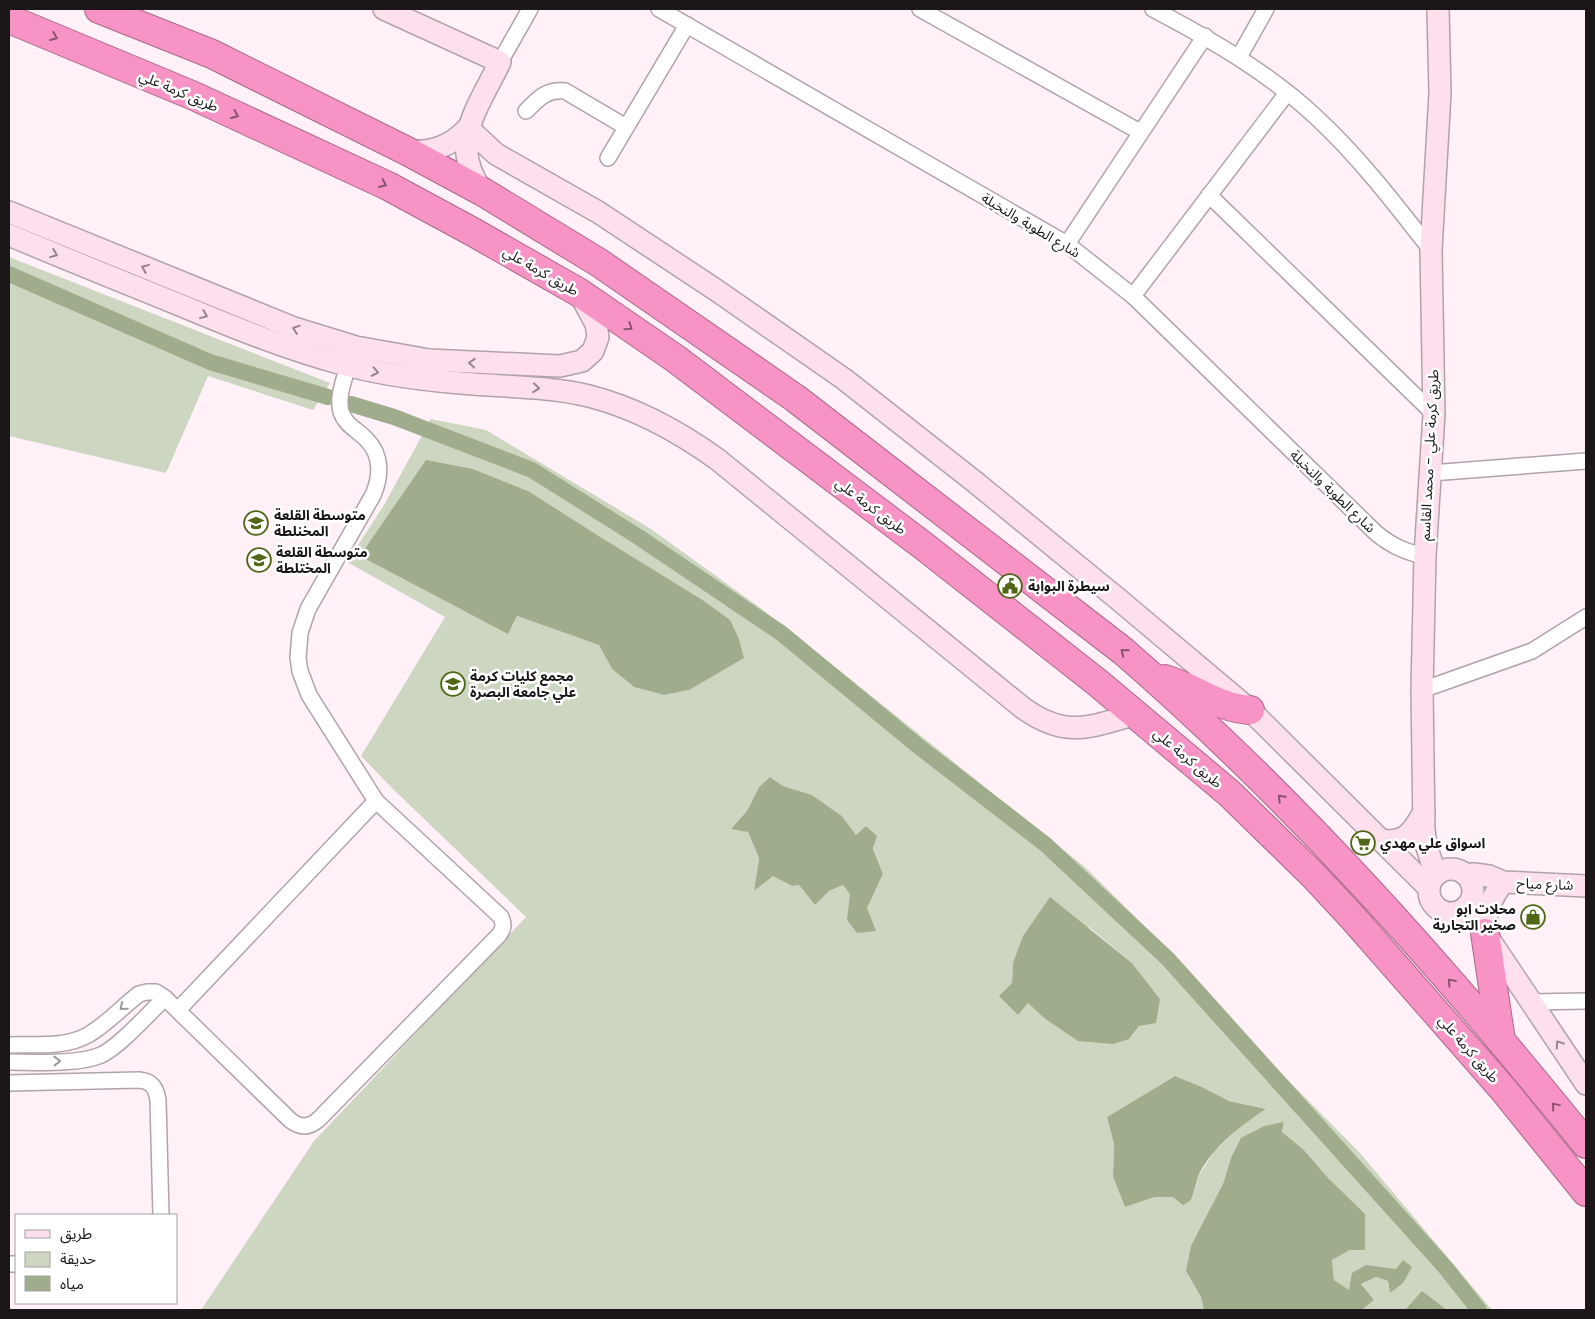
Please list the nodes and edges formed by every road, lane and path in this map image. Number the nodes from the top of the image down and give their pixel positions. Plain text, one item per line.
1 (99, 9) edge
2 (384, 9) edge
3 (530, 9) edge
4 (659, 9) edge
5 (920, 9) edge
6 (1153, 9) edge
7 (1266, 9) edge
8 (1438, 9) edge
9 (9, 18) edge
10 (687, 24) junction
11 (1205, 36) junction
12 (1239, 57) junction
13 (500, 62) junction
14 (1287, 93) junction
15 (526, 111) dead end
16 (626, 127) junction
17 (468, 128) junction
18 (1140, 132) junction
19 (407, 151) junction
20 (608, 158) dead end
21 (483, 192) junction
22 (1209, 195) junction
23 (9, 212) edge
24 (9, 235) edge
25 (1067, 244) junction
26 (1432, 250) junction
27 (580, 293) junction
28 (1133, 296) junction
29 (316, 346) junction
30 (348, 366) junction
31 (1434, 414) junction
32 (849, 439) junction
33 (1586, 461) edge
34 (887, 469) junction
35 (824, 471) junction
36 (1431, 473) junction
37 (864, 500) junction
38 (1425, 556) junction
39 (1586, 617) edge
40 (1151, 675) junction
41 (1422, 690) junction
42 (1250, 710) junction
43 (1136, 714) junction
44 (376, 801) junction
45 (1424, 812) junction
46 (1382, 840) junction
47 (1466, 875) junction
48 (1433, 881) junction
49 (1503, 882) junction
50 (1586, 886) edge
51 (1469, 903) junction
52 (1485, 932) junction
53 (165, 998) junction
54 (1586, 1001) edge
55 (1532, 1002) junction
56 (178, 1010) junction
57 (1501, 1041) junction
58 (9, 1044) edge
59 (101, 1055) junction
60 (9, 1062) edge
61 (96, 1081) junction
62 (9, 1083) edge
63 (1586, 1084) edge
64 (1586, 1144) edge
65 (1586, 1192) edge
66 (160, 1214) edge

1 - 19 highway
2 - 13 main road
3 - 13 street
4 - 10 street, شارع الطوبة والنخيلة
5 - 18 street
6 - 11 street
7 - 12 street
8 - 26 main road, طريق كرمة علي - محمد القاسم
9 -> 27 highway, طريق كرمة علي
10 - 16 street
10 - 25 street, شارع الطوبة والنخيلة
11 - 12 street
11 - 18 street
12 - 14 street
13 - 17 main road
14 - 22 street
14 - 26 street
15 - 16 street
16 - 20 street
17 - 19 main road
17 - 21 main road
17 - 42 main road
18 - 25 street
19 - 21 highway
21 - 32 highway
22 - 28 street
22 - 31 street
29 -> 23 main road
24 -> 29 main road
25 - 28 street, شارع الطوبة والنخيلة
26 - 31 main road, طريق كرمة علي - محمد القاسم
27 -> 29 main road
27 -> 35 highway, طريق كرمة علي
28 - 38 street, شارع الطوبة والنخيلة
29 - 30 main road
30 -> 43 main road
30 - 44 street
31 - 36 main road, طريق كرمة علي - محمد القاسم
32 - 34 highway
32 - 35 highway
33 - 36 street
34 - 37 highway
40 -> 34 highway
35 - 37 highway, طريق كرمة علي
36 - 38 main road, طريق كرمة علي - محمد القاسم
37 - 43 highway, طريق كرمة علي
38 - 41 main road, طريق كرمة علي - محمد القاسم
39 - 41 street
40 - 42 highway
57 -> 40 highway
41 - 45 main road, طريق كرمة علي - محمد القاسم
42 - 46 main road
43 - 65 highway, طريق كرمة علي
44 - 56 street
44 - 56 street
45 - 46 main road
45 - 48 main road, طريق كرمة علي - محمد القاسم
46 - 48 main road
47 - 48 main road
47 - 49 main road, شارع مياح
47 - 51 main road
48 - 51 main road
49 - 50 main road, شارع مياح
49 - 51 main road
49 - 52 main road
51 - 52 main road
52 - 55 main road
52 - 57 highway
53 - 56 street
53 -> 58 street
53 - 59 street
54 - 55 street
63 -> 55 main road
64 -> 57 highway
60 -> 59 street
59 - 61 street
61 - 62 street
61 - 66 street

